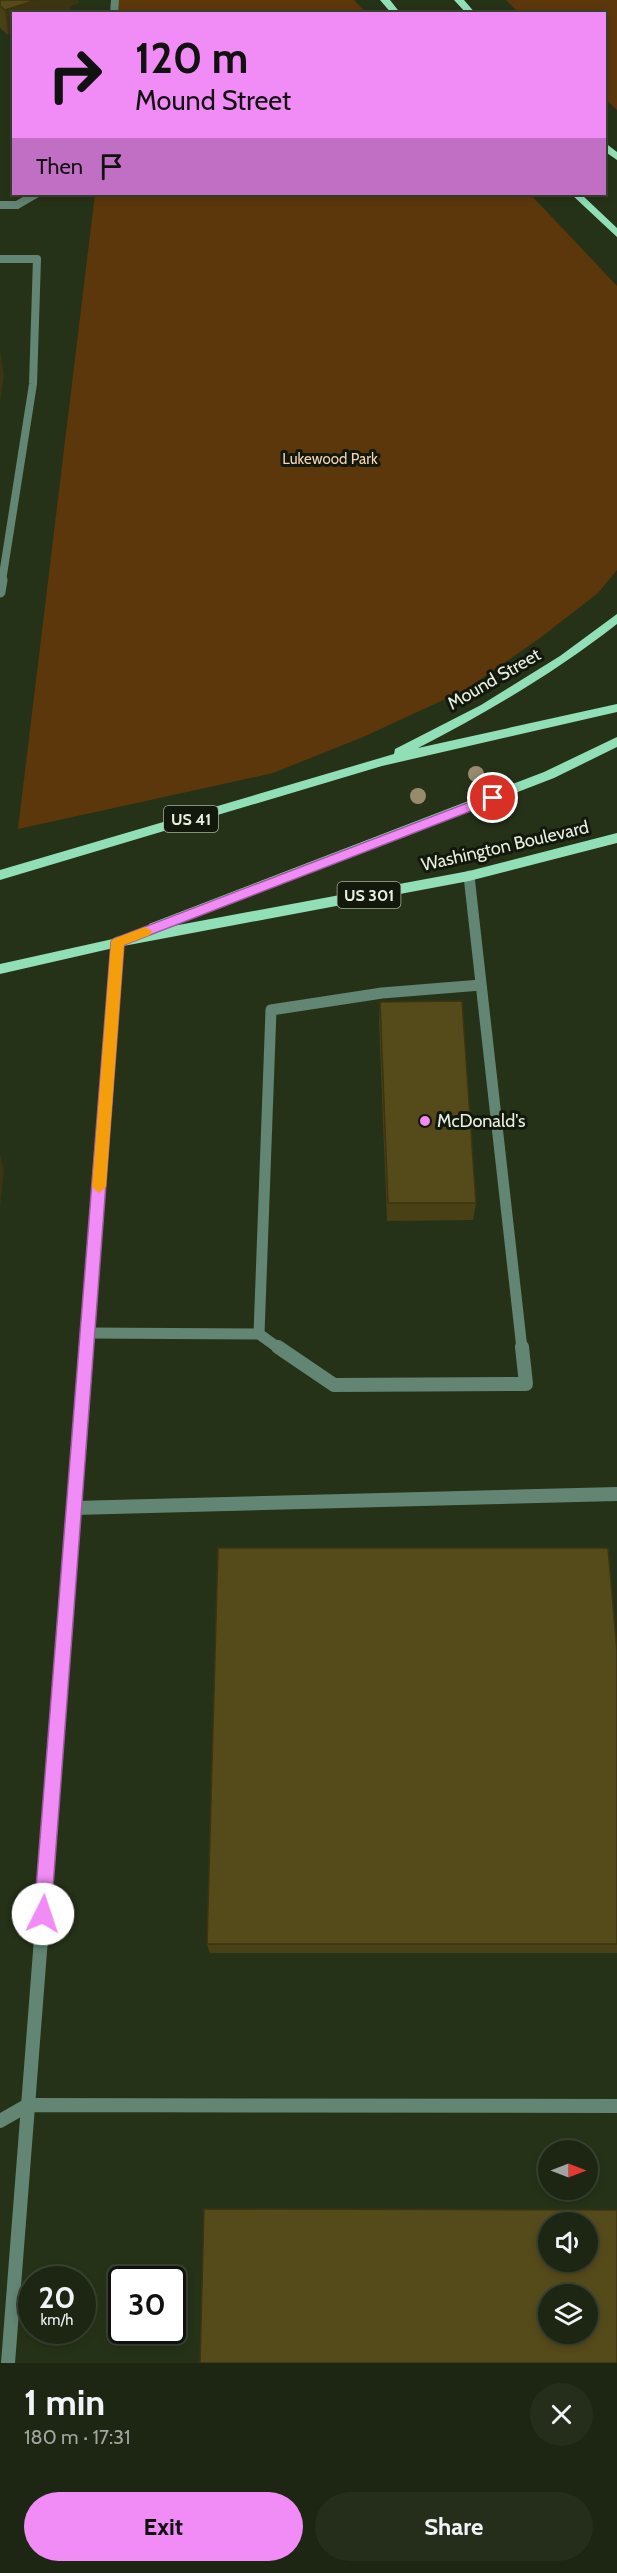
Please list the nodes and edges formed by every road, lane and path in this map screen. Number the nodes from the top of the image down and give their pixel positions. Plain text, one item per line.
1 (385, 0) edge
2 (459, 0) edge
3 (395, 12) edge
4 (470, 12) edge
5 (34, 195) edge
6 (577, 195) edge
7 (0, 205) edge
8 (617, 234) edge
9 (0, 259) edge
10 (0, 592) edge
11 (617, 618) edge
12 (617, 708) edge
13 (617, 742) edge
14 (382, 761) junction
15 (617, 838) edge
16 (0, 874) edge
17 (469, 876) junction
18 (118, 942) junction
19 (0, 969) edge
20 (482, 985) junction
21 (88, 1333) junction
22 (259, 1334) junction
23 (617, 1494) edge
24 (74, 1508) junction
25 (27, 2105) junction
26 (617, 2106) edge
27 (0, 2121) edge
28 (8, 2363) edge

1 - 3 main road
2 - 4 main road
5 - 7 street
6 - 8 main road
9 - 10 street
11 - 14 main road, Mound Street / US 41
12 - 14 main road
13 - 18 main road
14 - 16 main road, US 41
15 - 17 main road, Washington Boulevard / US 301
17 - 18 main road, Washington Boulevard / US 301
17 - 20 street
18 - 19 main road
18 - 21 street
20 - 22 street
20 - 22 street
21 - 22 street
21 - 24 street
23 - 24 street
24 - 25 street
25 - 26 street
25 - 27 street
25 - 28 street

